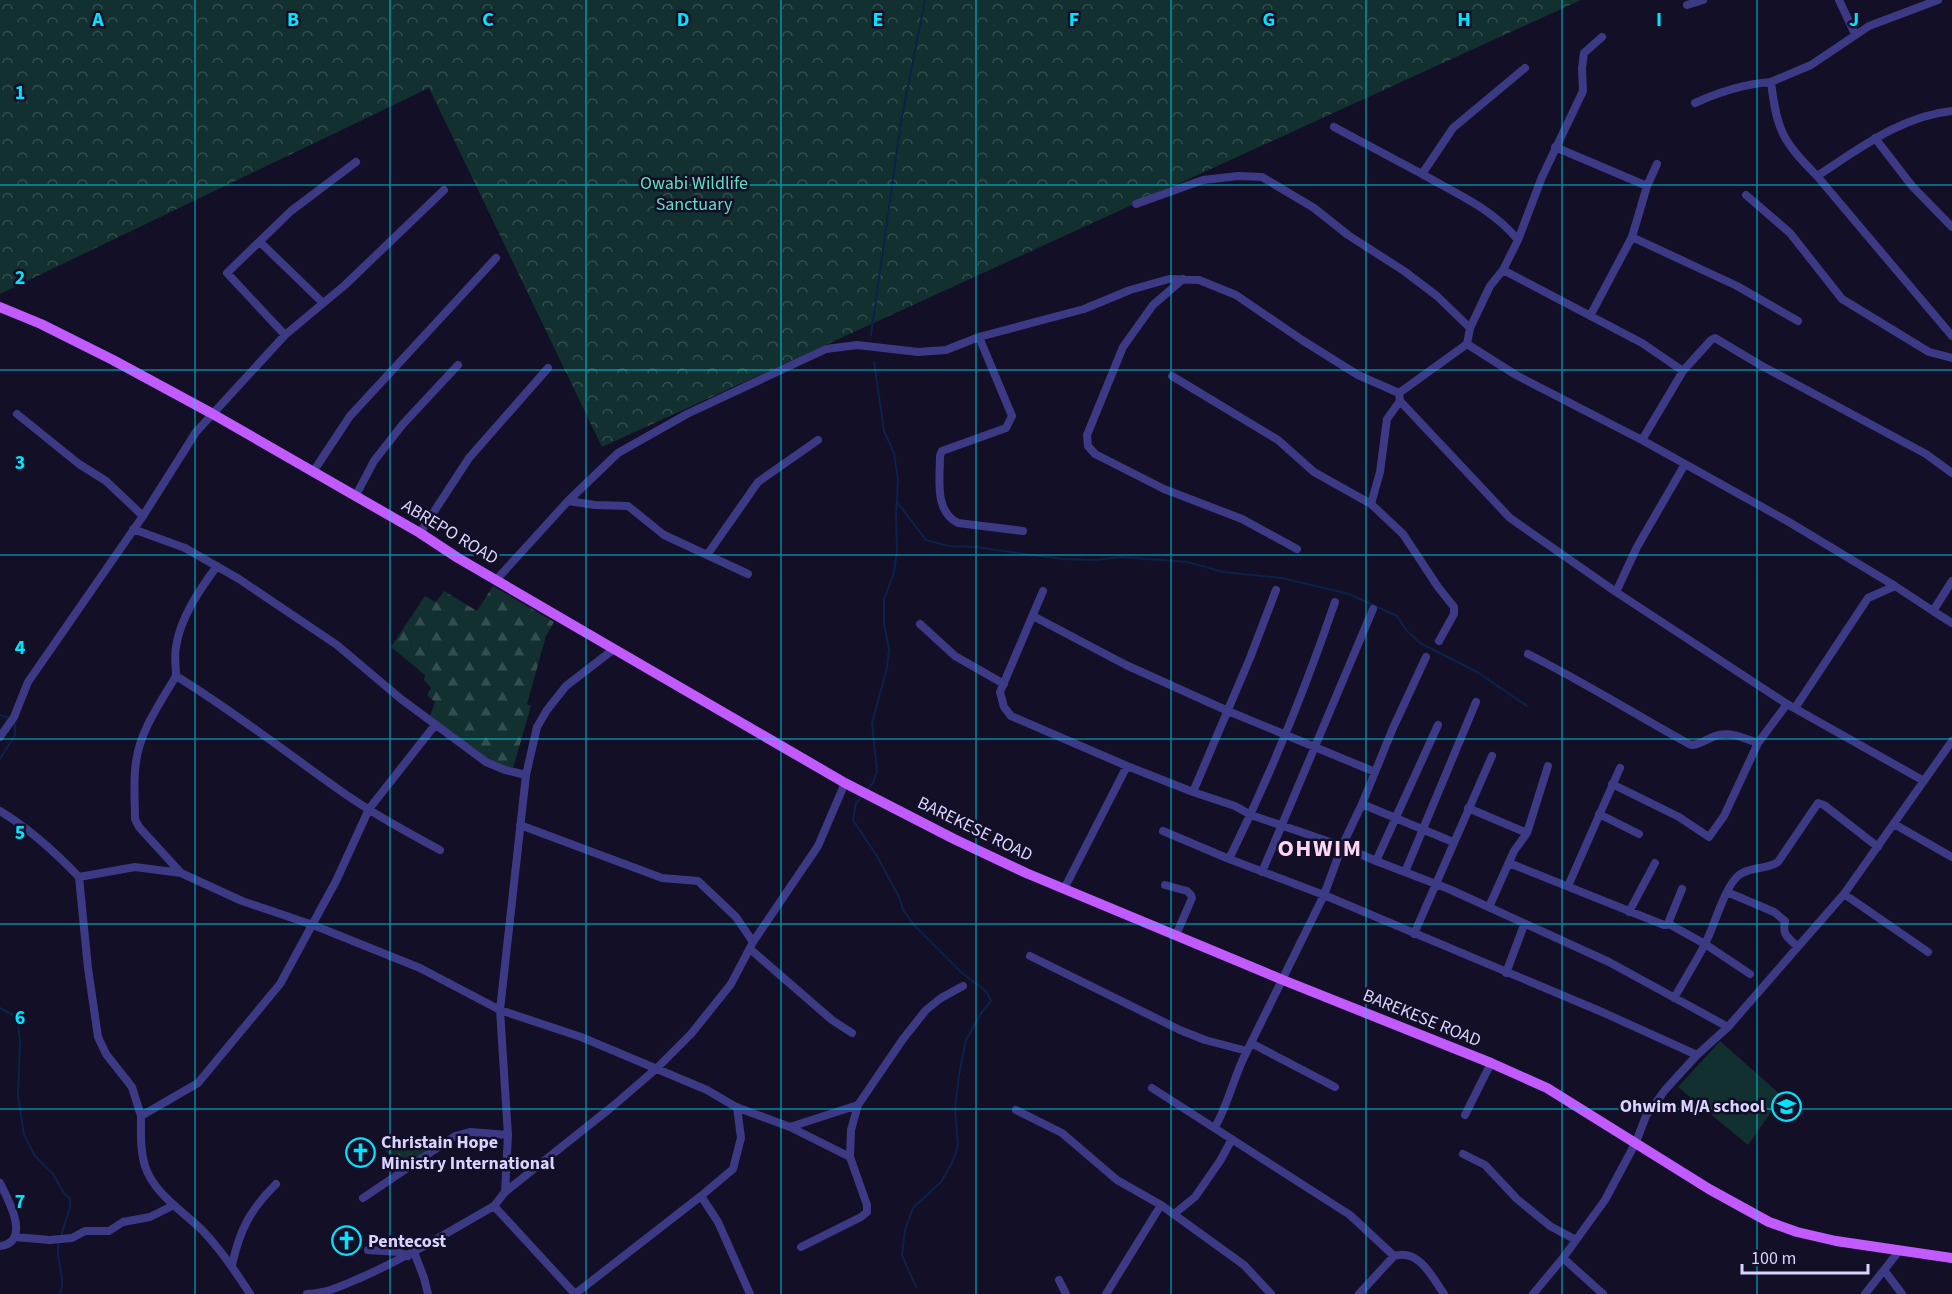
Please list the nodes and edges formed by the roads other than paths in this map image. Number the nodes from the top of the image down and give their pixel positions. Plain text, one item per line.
1 (1703, 0) edge
2 (1839, 0) edge
3 (1938, 0) edge
4 (1687, 4) dead end
5 (1855, 34) junction
6 (1602, 38) dead end
7 (1525, 68) dead end
8 (1771, 82) junction
9 (1695, 103) dead end
10 (1952, 111) edge
11 (1334, 128) dead end
12 (1875, 138) junction
13 (1555, 147) junction
14 (356, 162) dead end
15 (1657, 164) dead end
16 (1422, 174) junction
17 (1817, 176) junction
18 (1647, 186) junction
19 (444, 190) dead end
20 (1746, 195) dead end
21 (1136, 204) dead end
22 (1952, 227) edge
23 (1632, 237) junction
24 (1518, 240) junction
25 (260, 242) junction
26 (496, 258) dead end
27 (1503, 270) junction
28 (1183, 279) junction
29 (322, 303) junction
30 (0, 307) edge
31 (1590, 315) junction
32 (1798, 321) dead end
33 (1470, 328) junction
34 (285, 335) junction
35 (1952, 336) edge
36 (979, 337) junction
37 (1467, 344) junction
38 (1952, 358) edge
39 (458, 365) dead end
40 (548, 368) dead end
41 (1683, 371) junction
42 (1172, 376) dead end
43 (1400, 397) junction
44 (212, 413) junction
45 (17, 414) dead end
46 (818, 440) dead end
47 (1642, 440) junction
48 (1685, 464) junction
49 (314, 472) junction
50 (1952, 473) edge
51 (355, 497) junction
52 (568, 501) junction
53 (1371, 504) junction
54 (143, 516) junction
55 (133, 529) junction
56 (1023, 531) dead end
57 (420, 533) junction
58 (1297, 549) dead end
59 (707, 555) junction
60 (217, 566) junction
61 (748, 574) dead end
62 (497, 579) junction
63 (1952, 581) edge
64 (1895, 585) junction
65 (1276, 590) dead end
66 (1043, 591) dead end
67 (1616, 592) junction
68 (1335, 602) dead end
69 (1373, 609) dead end
70 (1933, 611) junction
71 (1033, 616) junction
72 (1952, 623) edge
73 (920, 624) dead end
74 (1439, 641) dead end
75 (614, 649) junction
76 (1528, 654) dead end
77 (1426, 657) dead end
78 (176, 676) junction
79 (1004, 684) junction
80 (1476, 702) dead end
81 (1791, 706) junction
82 (1228, 711) junction
83 (435, 725) junction
84 (1438, 725) dead end
85 (1284, 735) junction
86 (0, 738) edge
87 (1758, 743) junction
88 (1950, 746) edge
89 (1316, 747) junction
90 (1492, 756) dead end
91 (1127, 766) junction
92 (1548, 766) dead end
93 (1620, 768) dead end
94 (1376, 772) junction
95 (526, 775) junction
96 (1924, 781) junction
97 (845, 783) junction
98 (1612, 784) junction
99 (1193, 792) junction
100 (876, 798) joint
101 (1362, 804) junction
102 (1468, 808) junction
103 (369, 809) junction
104 (0, 811) edge
105 (1599, 814) junction
106 (1251, 815) junction
107 (1394, 818) junction
108 (1894, 824) junction
109 (520, 825) junction
110 (1283, 826) junction
111 (1423, 829) junction
112 (1163, 831) dead end
113 (1527, 833) junction
114 (1639, 834) dead end
115 (1454, 842) junction
116 (1342, 846) junction
117 (1878, 847) junction
118 (440, 850) dead end
119 (1952, 857) edge
120 (1228, 859) junction
121 (1376, 861) junction
122 (1509, 863) junction
123 (1655, 863) dead end
124 (1263, 872) junction
125 (1405, 872) junction
126 (181, 873) junction
127 (79, 877) junction
128 (1435, 884) junction
129 (1165, 885) dead end
130 (1568, 886) junction
131 (1064, 889) junction
132 (1682, 890) dead end
133 (1727, 892) junction
134 (1844, 894) junction
135 (1324, 895) junction
136 (1489, 907) junction
137 (1629, 912) junction
138 (1669, 924) junction
139 (313, 925) junction
140 (1524, 925) junction
141 (1414, 933) junction
142 (1176, 935) junction
143 (1705, 944) junction
144 (751, 946) junction
145 (1798, 947) junction
146 (1928, 952) dead end
147 (1030, 956) dead end
148 (1506, 973) junction
149 (1750, 974) dead end
150 (1283, 980) junction
151 (963, 986) dead end
152 (1674, 998) junction
153 (500, 1010) junction
154 (1728, 1027) junction
155 (852, 1033) dead end
156 (1249, 1047) junction
157 (1697, 1055) junction
158 (1491, 1063) junction
159 (657, 1068) junction
160 (1335, 1087) dead end
161 (1152, 1088) dead end
162 (858, 1104) junction
163 (737, 1107) junction
164 (1016, 1110) dead end
165 (1465, 1115) dead end
166 (141, 1116) junction
167 (790, 1127) junction
168 (1215, 1127) junction
169 (508, 1135) junction
170 (1232, 1139) junction
171 (1636, 1142) junction
172 (1463, 1154) dead end
173 (850, 1157) junction
174 (0, 1182) edge
175 (276, 1184) dead end
176 (505, 1192) junction
177 (701, 1196) junction
178 (363, 1198) dead end
179 (174, 1204) junction
180 (1161, 1205) junction
181 (494, 1206) junction
182 (1174, 1214) junction
183 (15, 1238) junction
184 (1576, 1240) junction
185 (0, 1246) edge
186 (801, 1247) dead end
187 (368, 1250) dead end
188 (1899, 1251) junction
189 (411, 1254) junction
190 (1394, 1256) junction
191 (1563, 1258) junction
192 (1952, 1258) edge
193 (232, 1265) junction
194 (1884, 1270) junction
195 (1059, 1280) dead end
196 (250, 1294) edge
197 (307, 1294) edge
198 (428, 1294) edge
199 (575, 1294) edge
200 (750, 1294) edge
201 (1066, 1294) edge
202 (1106, 1294) edge
203 (1271, 1294) edge
204 (1359, 1294) edge
205 (1444, 1294) edge
206 (1533, 1294) edge
207 (1603, 1294) edge
208 (1865, 1294) edge
209 (1902, 1294) edge

1 - 4 street
2 - 5 street
3 - 5 street
5 - 8 street
6 - 13 street
7 - 16 street
8 - 9 street
8 - 17 street
10 - 12 street
11 - 16 street
12 - 17 street
12 - 22 street
13 - 18 street
13 - 24 street
14 - 25 street
15 - 18 street
16 - 24 street
17 - 35 street
18 - 23 street
19 - 29 street
20 - 38 street
21 - 33 street
23 - 31 street
23 - 32 street
24 - 27 street
25 - 29 street
25 - 34 street
26 - 49 street
27 - 31 street
27 - 33 street
28 - 36 street
28 - 43 street
28 - 58 street
29 - 34 street
30 - 44 main road, ABREPO ROAD
31 - 41 street
33 - 37 street
34 - 44 street
36 - 52 street
36 - 56 street
37 - 43 street
37 - 47 street
39 - 51 street
40 - 57 street
41 - 47 street
41 - 50 street
42 - 53 street
43 - 53 street
43 - 67 street
44 - 49 main road, ABREPO ROAD
44 - 54 street
45 - 54 street
46 - 59 street
47 - 48 street
48 - 64 street
48 - 67 street
49 - 51 main road, ABREPO ROAD
51 - 57 main road, ABREPO ROAD
52 - 59 street
52 - 62 street
53 - 74 street
54 - 55 street
55 - 60 street
55 - 86 street
57 - 62 main road, ABREPO ROAD
59 - 61 street
60 - 78 street
60 - 83 street
62 - 75 main road, ABREPO ROAD
63 - 70 street
64 - 70 street
64 - 81 street
65 - 82 street
66 - 71 street
67 - 81 street
68 - 85 street
69 - 89 street
70 - 72 street
71 - 79 street
71 - 82 street
73 - 79 street
75 - 95 street
75 - 97 main road, ABREPO ROAD
76 - 87 street
77 - 94 street
78 - 103 street
78 - 126 street
79 - 91 street
80 - 111 street
81 - 87 street
81 - 96 street
82 - 85 street
82 - 99 street
83 - 95 street
83 - 103 street
84 - 107 street
85 - 89 street
85 - 106 street
87 - 98 street
88 - 96 street
89 - 94 street
89 - 110 street
90 - 102 street
91 - 99 street
91 - 131 street
92 - 113 street
93 - 98 street
94 - 101 street
95 - 109 street
96 - 108 street
97 - 100 main road, ABREPO ROAD
97 - 144 street
98 - 105 street
99 - 106 street
100 - 131 main road, BAREKESE ROAD
101 - 107 street
101 - 116 street
102 - 113 street
102 - 115 street
103 - 118 street
103 - 139 street
104 - 127 street
105 - 114 street
105 - 130 street
106 - 110 street
106 - 120 street
107 - 111 street
107 - 121 street
108 - 117 street
108 - 119 street
109 - 144 street
109 - 153 street
110 - 116 street
110 - 124 street
111 - 115 street
111 - 125 street
112 - 120 street
113 - 122 street
115 - 128 street
116 - 121 street
116 - 135 street
117 - 133 street
117 - 134 street
120 - 124 street
121 - 125 street
122 - 130 street
122 - 136 street
123 - 137 street
124 - 135 street
125 - 128 street
126 - 127 street
126 - 139 street
127 - 166 street
128 - 136 street
128 - 141 street
129 - 142 street
130 - 137 street
131 - 142 main road, BAREKESE ROAD
132 - 138 street
133 - 143 street
133 - 145 street
134 - 145 street
134 - 146 street
135 - 141 street
135 - 150 street
136 - 140 street
137 - 138 street
138 - 143 street
139 - 153 street
139 - 166 street
140 - 148 street
140 - 152 street
141 - 148 street
142 - 150 main road, BAREKESE ROAD
143 - 149 street
143 - 152 street
144 - 155 street
144 - 159 street
145 - 154 street
147 - 156 street
148 - 157 street
150 - 156 street
150 - 158 main road, BAREKESE ROAD
151 - 162 street
152 - 154 street
153 - 159 street
153 - 169 street
154 - 157 street
156 - 160 street
156 - 168 street
157 - 171 street
158 - 165 street
158 - 171 main road, BAREKESE ROAD
159 - 163 street
159 - 176 street
161 - 168 street
162 - 167 street
162 - 173 street
163 - 167 street
163 - 177 street
164 - 180 street
166 - 179 street
167 - 173 street
168 - 170 street
169 - 176 street
169 - 178 street
170 - 182 street
170 - 190 street
171 - 184 street
171 - 188 main road, BAREKESE ROAD
172 - 184 street
173 - 186 street
174 - 183 street
175 - 193 street
176 - 181 street
177 - 199 street
177 - 200 street
179 - 183 street
179 - 193 street
180 - 182 street
180 - 202 street
181 - 189 street
181 - 199 street
182 - 203 street
183 - 185 street
184 - 191 street
187 - 189 street
188 - 192 main road, BAREKESE ROAD
188 - 194 street
189 - 197 street
189 - 198 street
190 - 204 street
190 - 205 street
191 - 206 street
191 - 207 street
193 - 196 street
194 - 208 street
194 - 209 street
195 - 201 street

